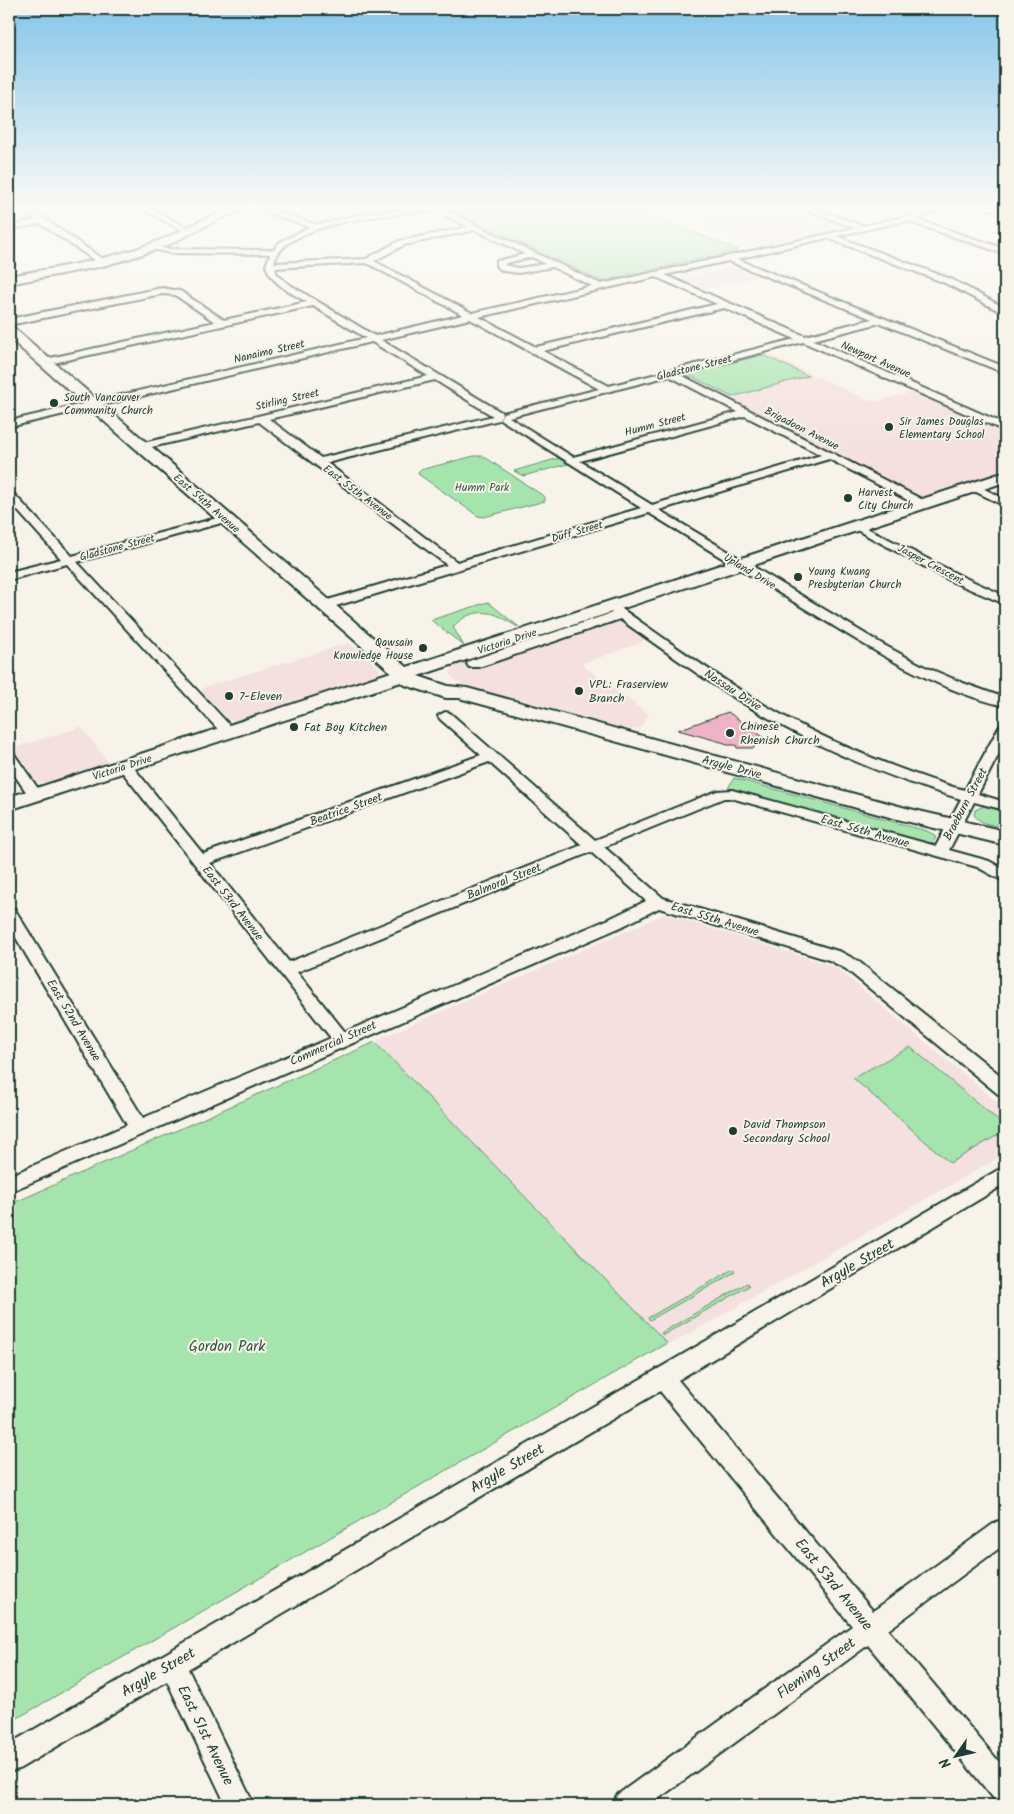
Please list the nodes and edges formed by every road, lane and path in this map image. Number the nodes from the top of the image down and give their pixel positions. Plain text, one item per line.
1 (159, 292) edge
2 (167, 292) edge
3 (295, 292) edge
4 (425, 292) edge
5 (580, 292) edge
6 (696, 292) edge
7 (811, 292) edge
8 (968, 292) edge
9 (314, 304) junction
10 (724, 304) junction
11 (1005, 311) edge
12 (470, 316) junction
13 (880, 320) junction
14 (9, 322) edge
15 (222, 323) junction
16 (9, 331) edge
17 (376, 339) junction
18 (803, 340) junction
19 (535, 350) junction
20 (44, 362) junction
21 (1005, 370) edge
22 (670, 373) junction
23 (437, 377) junction
24 (607, 390) junction
25 (94, 404) junction
26 (745, 412) junction
27 (501, 416) junction
28 (261, 418) junction
29 (9, 424) edge
30 (1005, 428) edge
31 (143, 446) junction
32 (829, 456) junction
33 (572, 460) junction
34 (319, 462) junction
35 (1005, 477) edge
36 (974, 487) junction
37 (9, 495) edge
38 (1005, 502) edge
39 (923, 504) junction
40 (651, 509) junction
41 (225, 519) junction
42 (857, 526) junction
43 (69, 560) junction
44 (740, 565) junction
45 (456, 566) junction
46 (9, 576) edge
47 (1005, 600) edge
48 (325, 605) junction
49 (616, 610) junction
50 (530, 639) junction
51 (446, 661) junction
52 (474, 664) dead end
53 (406, 674) junction
54 (455, 689) junction
55 (343, 696) junction
56 (482, 699) junction
57 (1005, 702) edge
58 (445, 716) dead end
59 (1005, 729) edge
60 (229, 733) junction
61 (492, 756) junction
62 (9, 758) edge
63 (125, 766) junction
64 (722, 794) joint
65 (36, 796) junction
66 (970, 796) junction
67 (9, 804) edge
68 (1005, 806) edge
69 (953, 826) junction
70 (1005, 838) edge
71 (593, 845) junction
72 (940, 852) junction
73 (200, 862) junction
74 (1005, 877) edge
75 (657, 902) junction
76 (9, 913) edge
77 (286, 970) junction
78 (341, 1039) junction
79 (1005, 1089) edge
80 (139, 1128) junction
81 (1005, 1175) edge
82 (9, 1184) edge
83 (662, 1377) junction
84 (1005, 1530) edge
85 (870, 1629) junction
86 (172, 1664) junction
87 (9, 1759) edge
88 (1005, 1790) edge
89 (240, 1805) edge
90 (628, 1805) edge

1 - 14 street
2 - 15 street
3 - 9 street, Upland Drive
4 - 12 street
5 - 12 street, Nanaimo Street
6 - 10 street, Newport Avenue
7 - 13 street
8 - 11 street
9 - 15 street
9 - 17 street, Upland Drive
10 - 18 street, Newport Avenue
10 - 19 street
12 - 17 street, Nanaimo Street
12 - 19 street
13 - 18 street, Gladstone Street
13 - 21 street
15 - 20 street
16 - 20 street, East 54th Avenue
17 - 23 street, Upland Drive
17 - 25 street, Nanaimo Street
18 - 22 street, Gladstone Street
18 - 30 street, Newport Avenue
19 - 24 street
20 - 25 street, East 54th Avenue
22 - 24 street, Gladstone Street
22 - 26 street, Brigadoon Avenue
23 - 27 street, Upland Drive
23 - 28 street, Stirling Street
24 - 27 street, Gladstone Street
25 - 29 street, Nanaimo Street
25 - 31 street, East 54th Avenue
26 - 32 street, Brigadoon Avenue
26 - 33 street, Humm Street
27 - 33 street, Upland Drive
27 - 34 street, Gladstone Street
28 - 31 street, Stirling Street
28 - 34 street, East 55th Avenue
31 - 41 street, East 54th Avenue
32 - 39 street, Brigadoon Avenue
32 - 40 street, Duff Street
33 - 40 street, Upland Drive
34 - 45 street, East 55th Avenue
35 - 36 street, Victoria Drive
36 - 38 street
36 - 39 street, Victoria Drive
37 - 43 street
39 - 42 street, Victoria Drive
40 - 44 street, Upland Drive
40 - 45 street, Duff Street
41 - 43 street, Gladstone Street
41 - 48 street, East 54th Avenue
42 - 44 street, Victoria Drive
42 - 47 street, Jasper Crescent
43 - 46 street, Gladstone Street
43 - 60 street
44 - 49 street, Victoria Drive
44 - 57 street, Upland Drive
45 - 48 street, Duff Street
48 - 53 street, East 54th Avenue
49 - 50 street, Victoria Drive
49 - 66 street, Nassau Drive
50 - 51 street, Victoria Drive
50 - 52 street
51 - 53 street, Victoria Drive
51 - 54 street
53 - 54 street, Argyle Drive
53 - 55 street, Victoria Drive
54 - 56 street, Argyle Drive
55 - 56 street
55 - 60 street, Victoria Drive
56 - 69 street, Argyle Drive
58 - 61 street, East 55th Avenue
59 - 66 street, Braeburn Street
60 - 63 street, Victoria Drive
61 - 71 street, East 55th Avenue
61 - 73 street, Beatrice Street
62 - 65 street
63 - 65 street, Victoria Drive
63 - 73 street, East 53rd Avenue
64 - 71 street, Balmoral Street
64 - 72 street, East 56th Avenue
65 - 67 street, Victoria Drive
66 - 68 street, Nassau Drive
66 - 69 street, Braeburn Street
69 - 70 street, Argyle Drive
69 - 72 street, Braeburn Street
71 - 75 street, East 55th Avenue
71 - 77 street, Balmoral Street
72 - 74 street, East 56th Avenue
73 - 77 street, East 53rd Avenue
75 - 78 street, Commercial Street
75 - 79 street, East 55th Avenue
76 - 80 street, East 52nd Avenue
77 - 78 street, East 53rd Avenue
78 - 80 street, Commercial Street
80 - 82 street, Commercial Street
81 - 83 street, Argyle Street
83 - 85 street, East 53rd Avenue
83 - 86 street, Argyle Street
84 - 85 street, Fleming Street
85 - 88 street, East 53rd Avenue
85 - 90 street, Fleming Street
86 - 87 street, Argyle Street
86 - 89 street, East 51st Avenue

